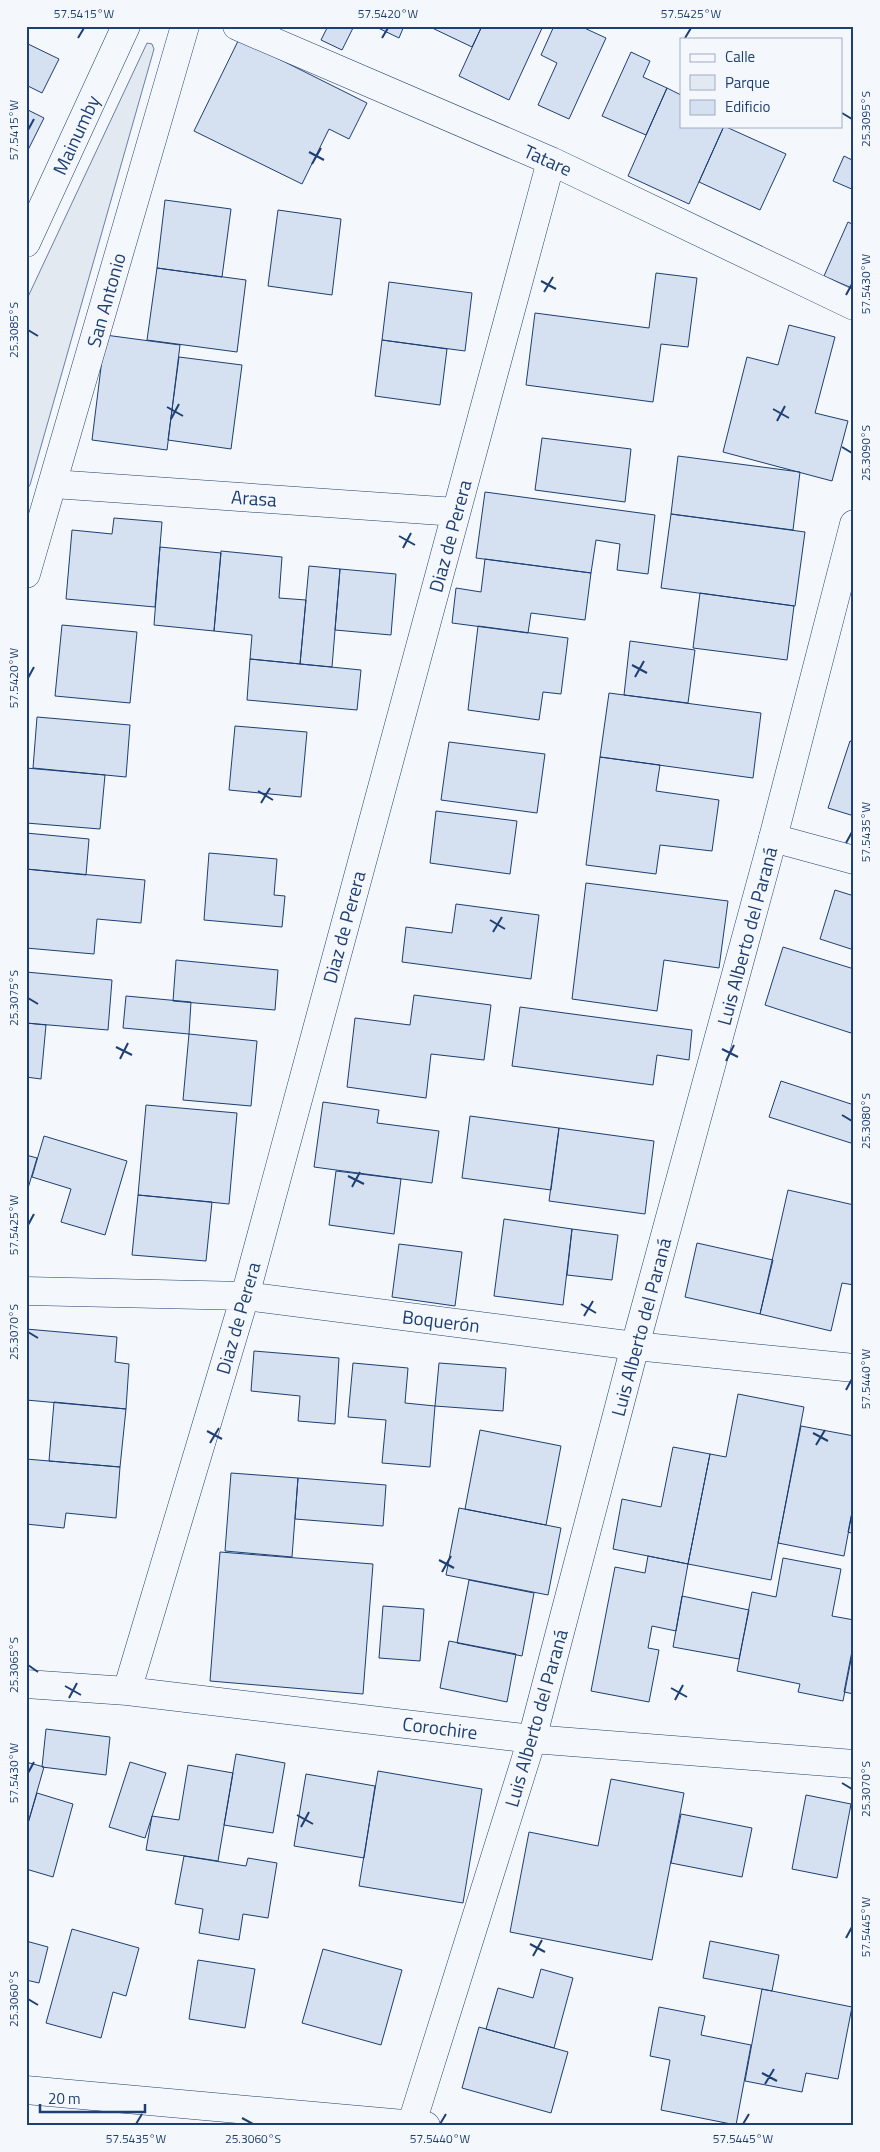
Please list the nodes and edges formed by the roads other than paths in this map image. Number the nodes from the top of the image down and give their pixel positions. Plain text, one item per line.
1 (126, 26) edge
2 (185, 26) edge
3 (237, 26) edge
4 (551, 161) junction
5 (26, 243) edge
6 (854, 306) edge
7 (53, 484) junction
8 (456, 512) junction
9 (34, 516) edge
10 (854, 524) edge
11 (26, 574) edge
12 (773, 838) junction
13 (854, 860) edge
14 (26, 1291) edge
15 (245, 1296) junction
16 (635, 1346) junction
17 (854, 1368) edge
18 (26, 1684) edge
19 (127, 1691) junction
20 (532, 1740) junction
21 (854, 1764) edge
22 (26, 2090) edge
23 (416, 2125) edge

1 - 5 street, Mainumby
2 - 7 street, San Antonio
3 - 4 street, Tatare
4 - 6 street, Tatare
4 - 8 street, Diaz de Perera
7 - 8 street, Arasa
7 - 9 street, San Antonio
8 - 15 street, Diaz de Perera
9 - 11 street, San Antonio
10 - 12 street, Luis Alberto del Paraná
12 - 13 street
12 - 16 street, Luis Alberto del Paraná
14 - 15 street, Boquerón
15 - 16 street, Boquerón
15 - 19 street, Diaz de Perera
16 - 17 street, Boquerón
16 - 20 street, Luis Alberto del Paraná
18 - 19 street, Corochire
19 - 20 street, Corochire
20 - 21 street, Corochire
20 - 23 street, Luis Alberto del Paraná
22 - 23 street

